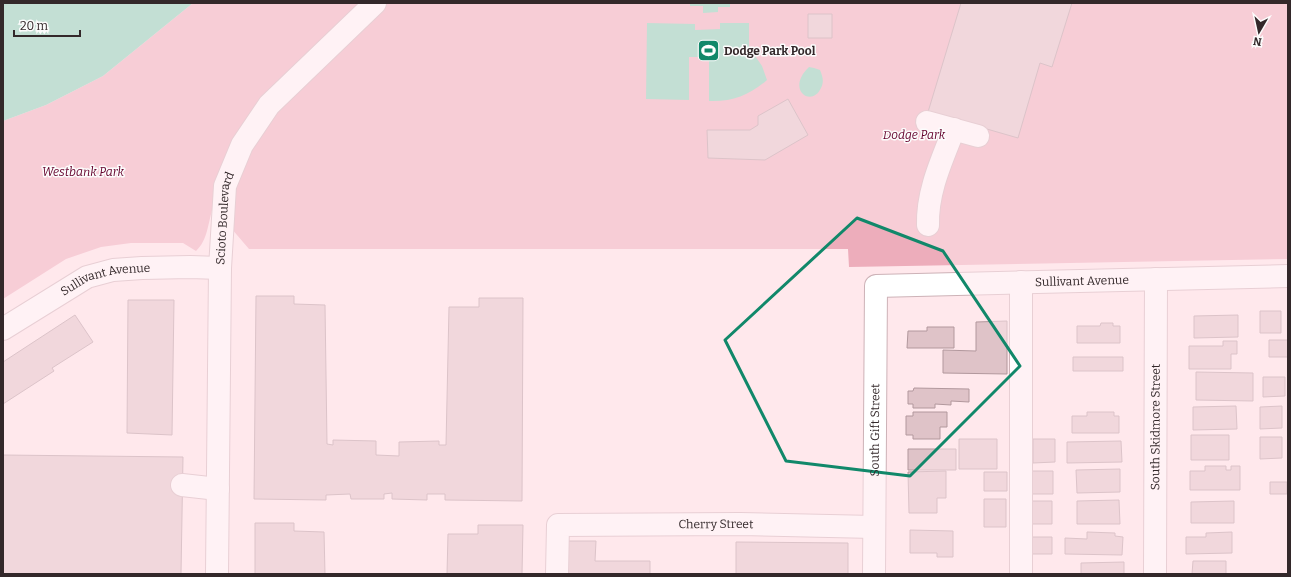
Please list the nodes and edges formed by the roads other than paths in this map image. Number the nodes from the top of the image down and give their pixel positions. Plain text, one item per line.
1 (375, 3) edge
2 (927, 122) dead end
3 (954, 129) junction
4 (978, 136) dead end
5 (928, 225) dead end
6 (220, 268) junction
7 (1288, 276) edge
8 (1156, 279) junction
9 (1021, 282) junction
10 (876, 286) joint
11 (3, 329) edge
12 (182, 485) dead end
13 (218, 489) junction
14 (874, 527) junction
15 (217, 574) edge
16 (557, 574) edge
17 (874, 574) edge
18 (1021, 574) edge
19 (1155, 574) edge

1 - 6 street, Scioto Boulevard
2 - 3 street
3 - 4 street
3 - 5 street
6 - 11 street, Sullivant Avenue
6 - 13 street, Scioto Boulevard
7 - 8 street, Sullivant Avenue
8 - 9 street, Sullivant Avenue
8 - 19 street, South Skidmore Street
9 - 10 street, Sullivant Avenue
9 - 18 street
10 - 14 street, South Gift Street
12 - 13 street
13 - 15 street, Scioto Boulevard
14 - 16 street, Cherry Street
14 - 17 street, South Gift Street

